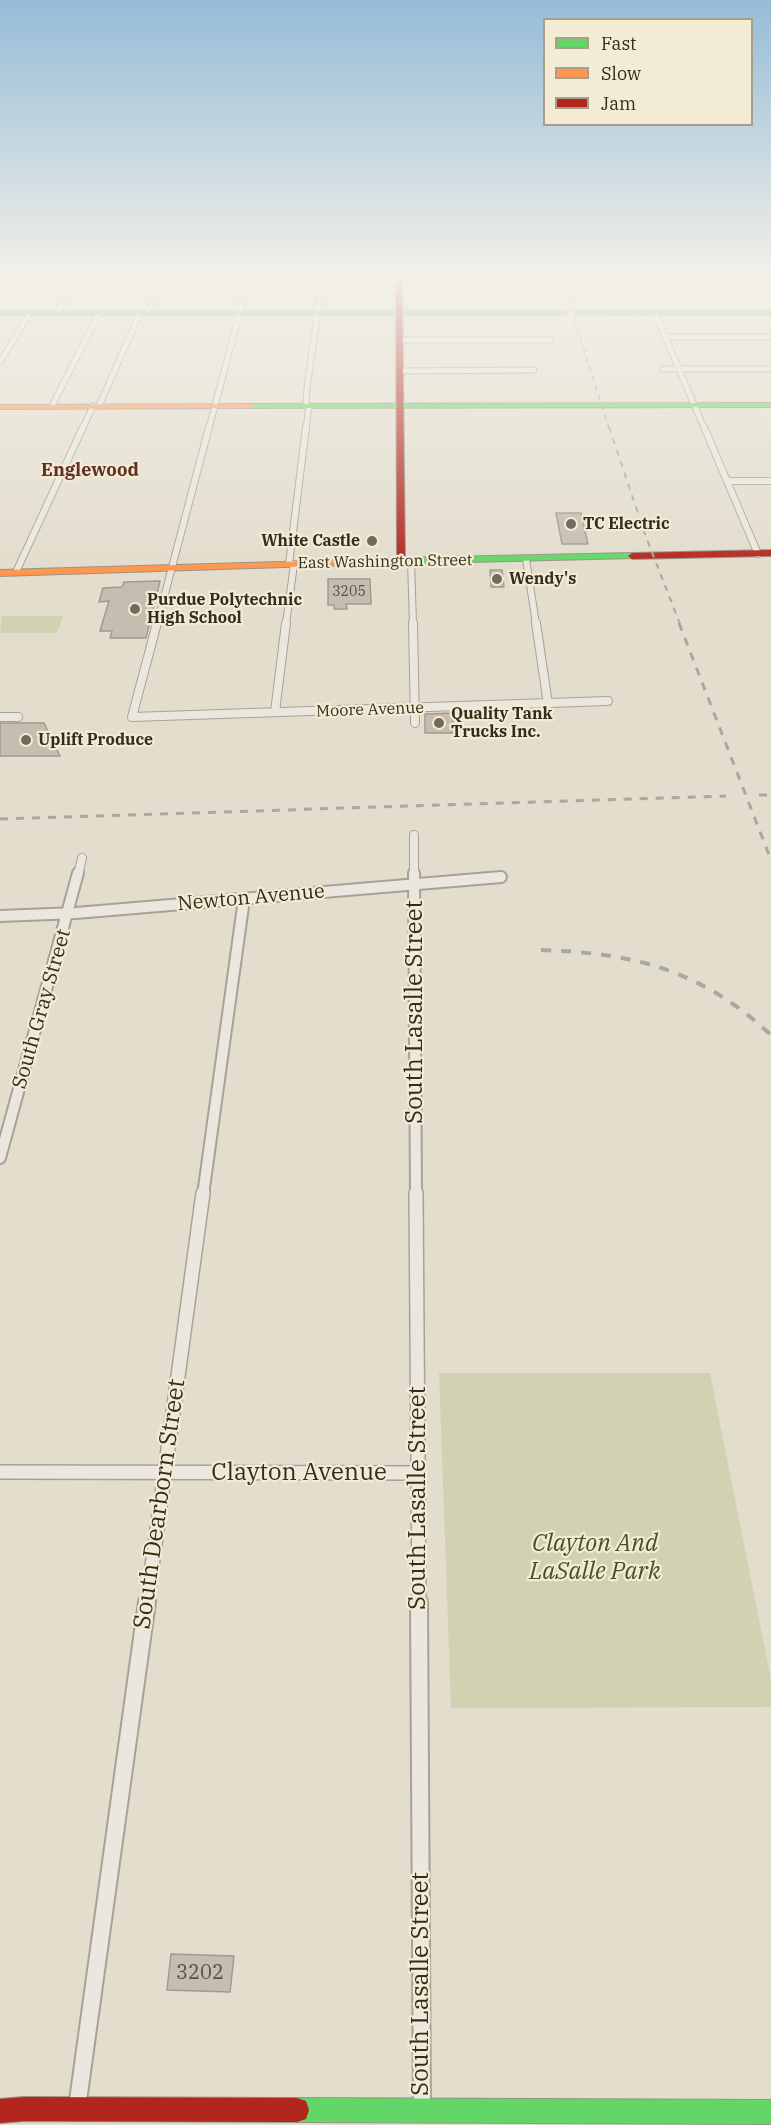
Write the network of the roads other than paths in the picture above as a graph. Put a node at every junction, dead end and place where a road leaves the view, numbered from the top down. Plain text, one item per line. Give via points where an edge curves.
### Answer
1 (69, 373) edge
2 (113, 373) edge
3 (224, 373) edge
4 (310, 373) edge
5 (400, 373) edge
6 (681, 373) edge
7 (771, 405) edge
8 (0, 406) edge
9 (52, 406) junction
10 (96, 406) junction
11 (215, 406) junction
12 (309, 406) junction
13 (400, 406) junction
14 (694, 406) junction
15 (727, 481) junction
16 (771, 482) edge
17 (765, 554) edge
18 (526, 559) junction
19 (406, 561) junction
20 (291, 564) junction
21 (173, 567) junction
22 (16, 572) junction
23 (0, 573) edge
24 (608, 701) dead end
25 (548, 704) junction
26 (414, 708) junction
27 (275, 712) junction
28 (0, 717) edge
29 (18, 717) dead end
30 (415, 723) dead end
31 (414, 835) dead end
32 (82, 858) dead end
33 (501, 877) dead end
34 (414, 885) junction
35 (244, 899) junction
36 (69, 914) junction
37 (0, 916) edge
38 (5, 1119) edge
39 (0, 1158) edge
40 (0, 1472) edge
41 (164, 1473) junction
42 (418, 1473) junction
43 (76, 2109) junction
44 (0, 2111) edge
45 (422, 2112) junction
46 (771, 2112) edge

1 - 9 street
2 - 10 street
3 - 11 street
4 - 12 street via 306,403
5 - 13 main road
6 - 14 street
7 - 14 main road
8 - 9 main road
9 - 10 main road
10 - 11 main road
10 - 22 street
11 - 12 main road
11 - 21 street
12 - 13 main road
12 - 20 street
13 - 14 main road
13 - 19 main road
14 - 15 street
15 - 16 street
15 - 17 street
17 - 18 main road, East Washington Street
18 - 19 main road, East Washington Street
18 - 25 street
19 - 20 main road, East Washington Street
19 - 26 street
20 - 21 main road, East Washington Street
20 - 27 street
21 - 22 main road, East Washington Street
21 - 27 street, Moore Avenue via 132,717
22 - 23 main road, East Washington Street
24 - 25 street, Moore Avenue
25 - 26 street, Moore Avenue
26 - 27 street, Moore Avenue
26 - 30 street
28 - 29 street
31 - 34 street, South Lasalle Street
32 - 36 street, South Gray Street
33 - 34 street, Newton Avenue
34 - 35 street, Newton Avenue
34 - 42 street, South Lasalle Street
35 - 36 street, Newton Avenue
35 - 41 street, South Dearborn Street
36 - 37 street, Newton Avenue
36 - 38 street, South Gray Street
38 - 39 street, South Gray Street
40 - 41 street, Clayton Avenue
41 - 42 street, Clayton Avenue
41 - 43 street, South Dearborn Street
42 - 45 street, South Lasalle Street
43 - 44 main road
43 - 45 main road
45 - 46 main road

